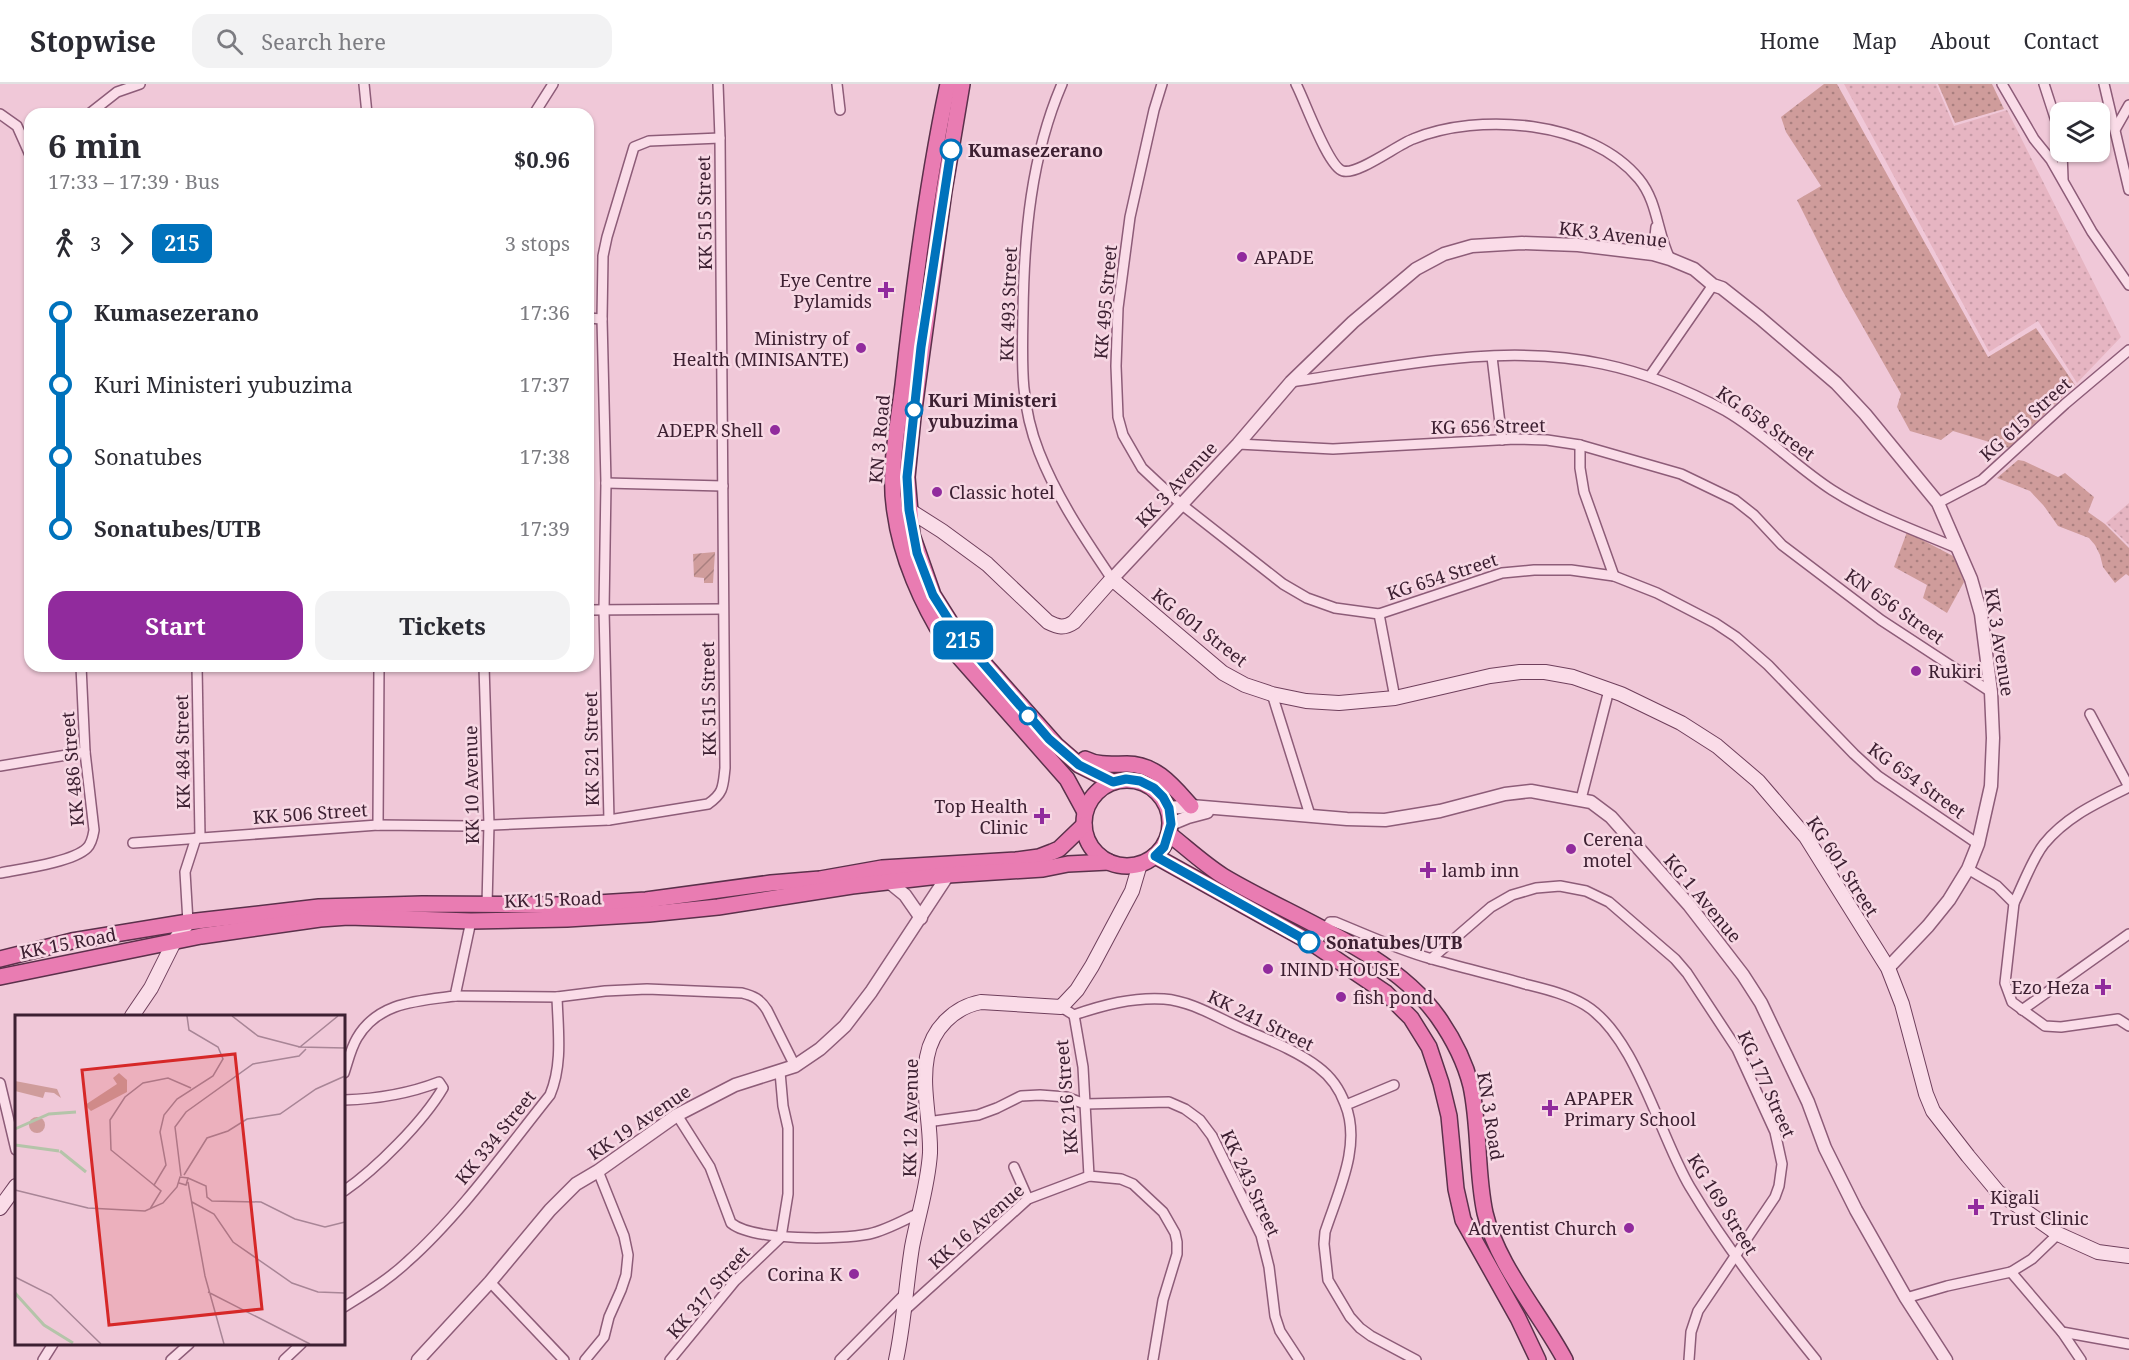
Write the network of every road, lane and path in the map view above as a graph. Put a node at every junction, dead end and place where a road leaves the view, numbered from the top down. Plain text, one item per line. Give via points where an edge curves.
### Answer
1 (140, 84) edge
2 (364, 84) edge
3 (553, 84) edge
4 (718, 84) edge
5 (837, 84) edge
6 (948, 84) edge
7 (962, 84) edge
8 (1062, 84) edge
9 (1162, 84) edge
10 (1296, 84) edge
11 (2002, 84) edge
12 (2044, 84) edge
13 (2104, 84) edge
14 (2050, 102) edge
15 (2129, 105) edge
16 (97, 108) edge
17 (366, 108) edge
18 (538, 108) edge
19 (840, 110) dead end
20 (0, 114) edge
21 (2116, 128) junction
22 (720, 138) junction
23 (24, 140) edge
24 (2062, 162) edge
25 (2063, 180) junction
26 (2129, 190) edge
27 (1656, 216) junction
28 (1653, 254) junction
29 (1670, 259) junction
30 (1713, 285) junction
31 (2129, 285) edge
32 (594, 318) edge
33 (602, 318) junction
34 (2129, 350) edge
35 (1492, 357) junction
36 (1650, 376) junction
37 (1292, 382) junction
38 (1502, 440) junction
39 (1238, 444) junction
40 (1580, 445) junction
41 (606, 483) junction
42 (723, 486) junction
43 (1938, 503) junction
44 (1181, 504) junction
45 (901, 510) junction
46 (942, 531) junction
47 (912, 535) junction
48 (1782, 545) joint
49 (1959, 549) junction
50 (1614, 576) junction
51 (1112, 579) junction
52 (723, 609) junction
53 (594, 610) edge
54 (604, 610) junction
55 (1379, 614) junction
56 (81, 672) edge
57 (197, 672) edge
58 (379, 672) edge
59 (484, 672) edge
60 (1609, 690) junction
61 (1991, 692) junction
62 (1272, 694) junction
63 (1395, 698) junction
64 (2090, 714) dead end
65 (1050, 745) junction
66 (85, 752) junction
67 (0, 766) edge
68 (1113, 782) junction
69 (2129, 787) edge
70 (1581, 799) junction
71 (1191, 806) junction
72 (1169, 808) junction
73 (1221, 810) junction
74 (1310, 815) junction
75 (1085, 819) junction
76 (609, 820) junction
77 (378, 825) junction
78 (489, 825) junction
79 (1170, 829) junction
80 (198, 838) junction
81 (133, 843) dead end
82 (1978, 844) junction
83 (1155, 856) junction
84 (1109, 862) junction
85 (1140, 864) junction
86 (1968, 869) junction
87 (0, 873) edge
88 (948, 875) junction
89 (889, 882) junction
90 (2014, 903) junction
91 (487, 904) junction
92 (921, 918) junction
93 (471, 921) junction
94 (188, 922) junction
95 (1324, 930) junction
96 (2129, 934) edge
97 (174, 942) junction
98 (1315, 945) junction
99 (0, 959) edge
100 (1431, 959) junction
101 (1888, 968) junction
102 (0, 977) edge
103 (454, 996) junction
104 (557, 997) junction
105 (1061, 1007) junction
106 (2022, 1010) junction
107 (133, 1015) edge
108 (1074, 1015) junction
109 (2129, 1026) edge
110 (795, 1066) junction
111 (345, 1069) edge
112 (780, 1071) junction
113 (0, 1083) edge
114 (1394, 1085) dead end
115 (345, 1100) edge
116 (1085, 1104) junction
117 (1346, 1105) junction
118 (677, 1115) junction
119 (927, 1122) junction
120 (15, 1137) edge
121 (1014, 1167) dead end
122 (598, 1171) junction
123 (1089, 1176) junction
124 (15, 1187) edge
125 (345, 1190) edge
126 (1028, 1199) junction
127 (0, 1208) edge
128 (921, 1212) junction
129 (2058, 1234) junction
130 (781, 1237) junction
131 (1734, 1256) junction
132 (2129, 1256) edge
133 (2011, 1272) junction
134 (490, 1282) junction
135 (904, 1295) junction
136 (1906, 1298) junction
137 (345, 1306) edge
138 (904, 1311) junction
139 (2062, 1332) junction
140 (2129, 1344) edge
141 (52, 1345) edge
142 (188, 1345) edge
143 (300, 1345) edge
144 (43, 1360) edge
145 (171, 1360) edge
146 (284, 1360) edge
147 (418, 1360) edge
148 (564, 1360) edge
149 (585, 1360) edge
150 (670, 1360) edge
151 (840, 1360) edge
152 (896, 1360) edge
153 (1153, 1360) edge
154 (1299, 1360) edge
155 (1416, 1360) edge
156 (1538, 1360) edge
157 (1565, 1360) edge
158 (1689, 1360) edge
159 (1816, 1360) edge
160 (1946, 1360) edge
161 (2081, 1360) edge

1 - 16 street via 117,92
2 - 17 street
3 - 18 street
4 - 22 street, KK 515 Street
5 - 19 street
6 - 45 highway, KN 3 Road via 931,170 896,429
7 - 45 highway, KN 3 Road via 921,347
8 - 51 street, KK 493 Street via 1042,140 1030,208 1023,290 1023,389 1039,452 1082,534
9 - 44 street, KK 495 Street via 1130,217 1118,308 1116,396 1123,435 1133,454
10 - 27 street via 1330,160 1343,171 1362,166 1413,139 1450,128 1505,124 1547,129 1598,146 1625,165 1648,192
11 - 25 street via 2018,115
12 - 14 street
13 - 21 street
15 - 21 street
20 - 23 street via 18,126
21 - 26 street
22 - 33 street, KK 521 Street via 649,141 634,147 603,256
22 - 42 street, KK 515 Street
24 - 25 street
25 - 31 street via 2092,232
27 - 28 street
27 - 29 street
28 - 29 street, KK 3 Avenue
28 - 37 street, KK 3 Avenue via 1522,243 1472,246 1444,254 1416,269 1384,294
29 - 30 street, KK 3 Avenue via 1694,269
30 - 36 street
30 - 43 street, KK 3 Avenue via 1760,318 1836,383
32 - 33 street
33 - 41 street, KK 521 Street
34 - 43 street, KG 615 Street via 1982,480
35 - 36 street, KG 658 Street via 1566,358
35 - 37 street, KG 658 Street via 1440,360
35 - 38 street
36 - 49 street, KG 658 Street via 1727,412 1852,502
37 - 39 street, KK 3 Avenue
38 - 39 street, KG 656 Street via 1333,449
38 - 40 street, KG 656 Street
39 - 44 street, KK 3 Avenue
40 - 48 street, KG 656 Street via 1648,463 1713,487 1754,515
40 - 50 street via 1584,492
41 - 42 street
41 - 54 street, KK 521 Street
42 - 52 street, KK 515 Street
43 - 49 street, KK 3 Avenue
44 - 51 street, KK 3 Avenue
44 - 55 street, KG 654 Street via 1306,598 1335,608
45 - 46 main road, KK 3 Avenue
45 - 47 highway, KN 3 Road
45 - 65 highway, KN 3 Road via 905,556 933,622 946,642
46 - 47 main road
46 - 51 main road, KK 3 Avenue via 987,564 1058,627 1074,622
47 - 65 highway, KN 3 Road via 933,595 957,633
48 - 61 street, KN 656 Street via 1881,620
49 - 61 street, KK 3 Avenue via 1981,614
50 - 55 street, KG 654 Street via 1571,570 1502,573
50 - 82 street, KG 654 Street via 1657,593 1736,637 1878,776
51 - 62 main road, KG 601 Street via 1224,673
52 - 54 street
52 - 76 street, KK 515 Street via 723,789 708,804
53 - 54 street
54 - 76 street, KK 521 Street
55 - 63 street
56 - 66 street, KK 486 Street
57 - 80 street, KK 484 Street
58 - 77 street
59 - 78 street, KK 10 Avenue
60 - 63 main road, KG 601 Street via 1573,677 1520,672
60 - 70 street
60 - 101 main road, KG 601 Street via 1681,723 1717,746 1758,782 1806,837
61 - 82 street, KK 3 Avenue via 1991,786
62 - 63 main road, KG 601 Street via 1339,703
62 - 74 street
64 - 69 street
65 - 68 highway
65 - 71 highway via 1103,765 1147,767 1161,774
65 - 75 highway
66 - 67 street
66 - 87 street, KK 486 Street via 92,840 78,855
68 - 72 highway via 1140,781 1154,788
68 - 75 highway via 1091,799
69 - 90 street via 2083,809 2058,830 2043,846
70 - 74 street, KG 1 Avenue via 1531,791 1385,820
70 - 136 street, KG 1 Avenue via 1611,818 1689,905 1743,975 1761,1003 1856,1210
71 - 72 street, KG 1 Avenue
71 - 73 street, KG 1 Avenue
72 - 79 highway
73 - 74 street, KG 1 Avenue
73 - 79 street, KG 1 Avenue via 1195,814
75 - 84 highway via 1088,840 1096,853
75 - 91 highway, KK 15 Road via 1059,849 1039,857 882,868 646,900
76 - 78 street, KK 521 Street
77 - 78 street, KK 506 Street
77 - 80 street, KK 506 Street
78 - 91 street, KK 10 Avenue
79 - 83 highway via 1164,847
79 - 95 highway, KN 3 Road via 1222,875
80 - 81 street, KK 506 Street
80 - 94 street, KK 484 Street via 185,872
82 - 86 street, KK 3 Avenue
83 - 85 highway
83 - 98 highway
84 - 85 highway
84 - 88 highway, KK 15 Road
85 - 105 main road via 1128,898 1092,966
86 - 90 street via 1997,886
86 - 101 street, KK 3 Avenue via 1942,909
88 - 89 highway, KK 15 Road
88 - 92 street, KK 19 Avenue
89 - 92 street via 902,892
89 - 93 highway, KK 15 Road via 649,914
90 - 106 street via 2005,982 2012,1002
91 - 94 highway, KK 15 Road via 329,906
92 - 110 street, KK 19 Avenue via 845,1026
93 - 97 highway, KK 15 Road via 339,917
93 - 103 street
94 - 97 main road
94 - 99 highway, KK 15 Road via 72,941
95 - 98 street
95 - 100 street, KG 169 Street via 1335,922
95 - 157 highway, KN 3 Road via 1403,980 1437,1016 1453,1043 1471,1086 1482,1187 1493,1238
96 - 106 street
97 - 102 highway, KK 15 Road
97 - 107 main road
98 - 156 highway via 1386,993 1411,1018 1429,1047 1449,1116 1463,1220
100 - 131 street, KG 169 Street via 1555,992 1583,1003 1599,1015 1614,1031 1644,1085 1674,1157
100 - 131 street, KG 177 Street via 1491,907 1512,895 1560,886 1586,891 1609,902 1675,959 1737,1049 1775,1132 1782,1164 1775,1197
101 - 129 main road, KG 601 Street via 1933,1111 1998,1192
103 - 104 street
103 - 111 street via 390,1007 375,1017 355,1041
104 - 110 street via 647,989 753,996 767,1010
104 - 137 street, KK 334 Street via 559,1057 550,1095 443,1226 407,1262
105 - 108 street
105 - 119 main road, KK 12 Avenue via 981,1002 968,1004 951,1015 927,1057
106 - 109 street via 2045,1026 2118,1019
108 - 116 street, KK 216 Street
108 - 117 street, KK 241 Street via 1135,1000 1182,1001 1319,1067
110 - 112 street, KK 19 Avenue
112 - 118 street, KK 19 Avenue via 735,1085
112 - 130 street via 788,1128 788,1194
113 - 120 street
114 - 117 street
115 - 125 street via 374,1099 439,1082 443,1088 421,1118
116 - 119 street, KK 243 Street via 1066,1096 1021,1096 978,1114
116 - 123 street, KK 216 Street
116 - 154 street, KK 243 Street via 1169,1102 1200,1120 1212,1136 1261,1235 1275,1316
117 - 155 street, KK 241 Street via 1350,1153 1325,1232 1328,1280 1360,1328
118 - 122 street, KK 19 Avenue
118 - 130 street via 710,1167 731,1223 737,1228
119 - 128 main road, KK 12 Avenue via 930,1152
121 - 126 street
122 - 134 street, KK 19 Avenue via 576,1184 550,1210
122 - 149 street via 628,1256 626,1275 604,1337
123 - 126 street, KK 16 Avenue
123 - 153 street, KK 16 Avenue via 1134,1184 1163,1212 1175,1233 1177,1254 1163,1300
124 - 127 main road
126 - 138 street, KK 16 Avenue
128 - 130 street via 872,1233
128 - 135 main road, KK 12 Avenue
129 - 132 main road, KG 601 Street via 2098,1252
129 - 133 street
130 - 150 street, KK 317 Street via 735,1281
131 - 158 street, KG 177 Street via 1698,1311 1691,1332
131 - 159 street, KG 169 Street
133 - 136 street
133 - 139 street
134 - 147 street, KK 19 Avenue
134 - 148 street
135 - 138 main road, KK 12 Avenue
135 - 151 street
136 - 160 street, KG 1 Avenue
138 - 152 main road, KK 12 Avenue
139 - 140 street
139 - 161 street
141 - 144 street
142 - 145 street
143 - 146 street

